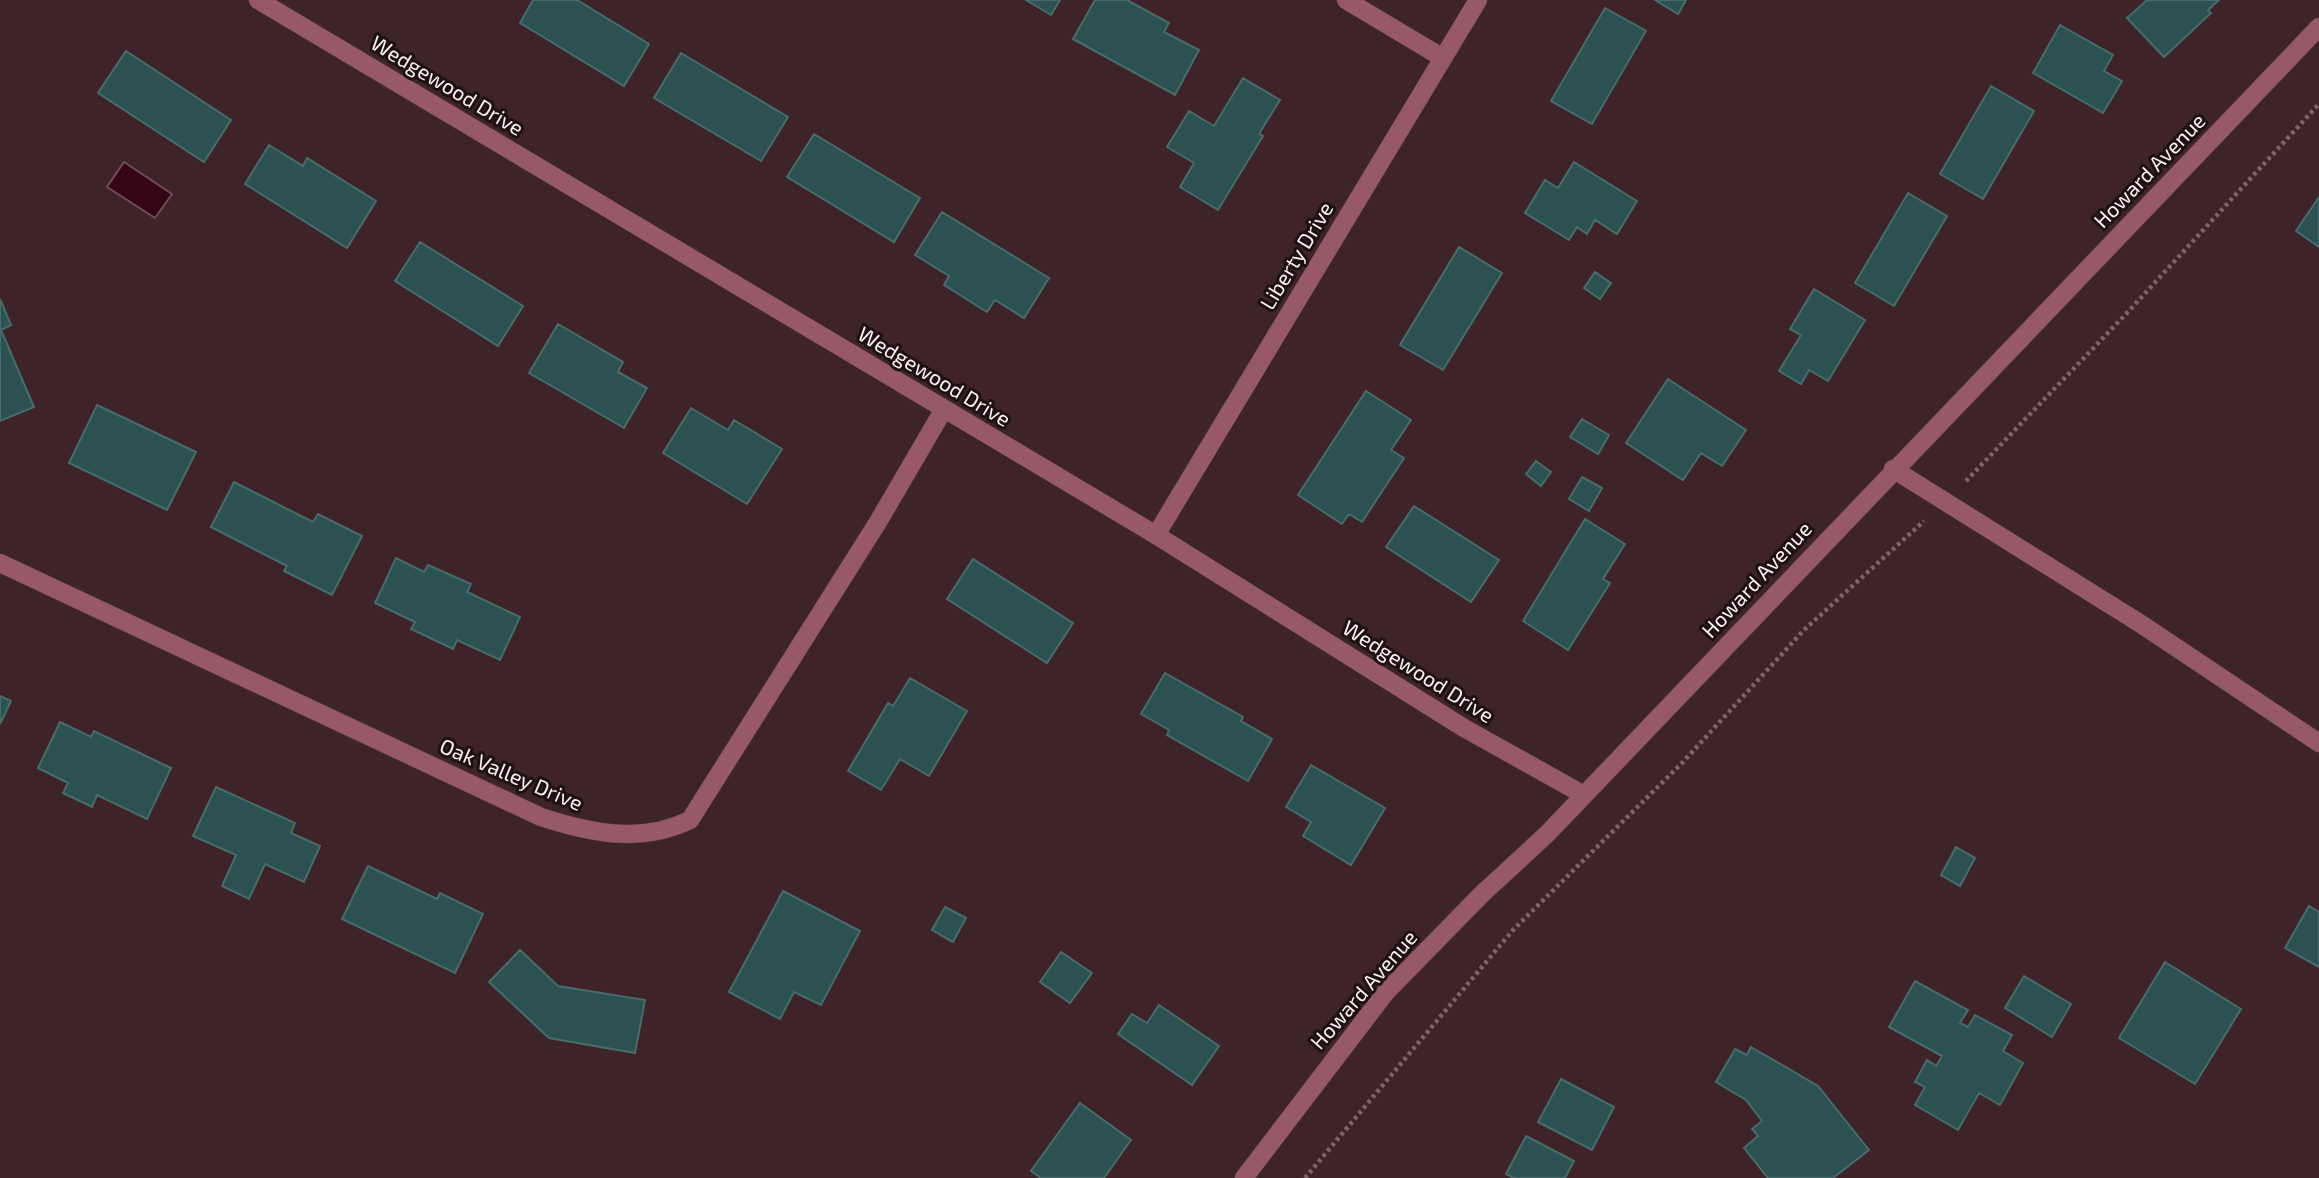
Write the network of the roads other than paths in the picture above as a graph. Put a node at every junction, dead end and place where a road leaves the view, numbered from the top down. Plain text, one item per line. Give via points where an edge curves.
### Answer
1 (258, 0) edge
2 (1346, 0) edge
3 (1478, 0) edge
4 (2319, 27) edge
5 (1443, 58) junction
6 (944, 409) junction
7 (1894, 469) junction
8 (1156, 535) junction
9 (0, 563) edge
10 (2319, 743) edge
11 (1584, 795) junction
12 (1244, 1178) edge

1 - 6 street, Wedgewood Drive
2 - 5 street
3 - 5 street, Liberty Drive
4 - 7 street, Howard Avenue
5 - 8 street, Liberty Drive
6 - 8 street, Wedgewood Drive
6 - 9 street, Oak Valley Drive via 690,820 653,832 590,833 541,817
7 - 10 street via 2141,624
7 - 11 street, Howard Avenue
8 - 11 street, Wedgewood Drive via 1464,728
11 - 12 street, Howard Avenue via 1386,992

